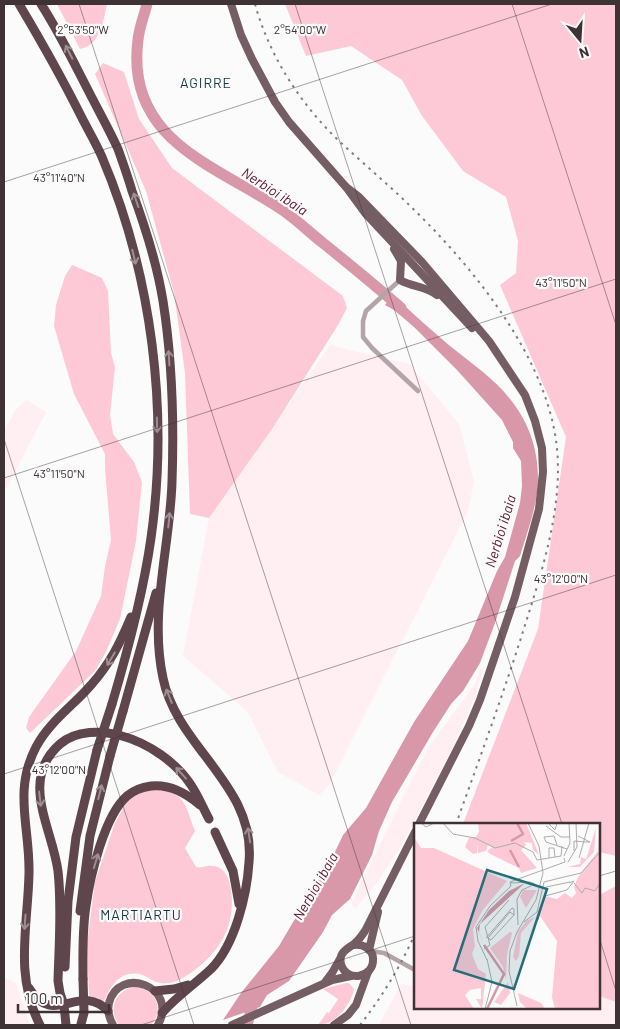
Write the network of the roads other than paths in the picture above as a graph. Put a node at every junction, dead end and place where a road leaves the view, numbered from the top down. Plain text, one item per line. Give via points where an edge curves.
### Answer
1 (19, 4) edge
2 (41, 4) edge
3 (46, 4) edge
4 (231, 4) edge
5 (60, 34) junction
6 (346, 187) junction
7 (365, 213) junction
8 (390, 229) junction
9 (417, 267) junction
10 (400, 276) junction
11 (410, 284) junction
12 (460, 306) junction
13 (474, 330) junction
14 (493, 348) junction
15 (418, 391) dead end
16 (163, 568) junction
17 (139, 599) junction
18 (420, 823) edge
19 (215, 832) dead end
20 (414, 834) edge
21 (386, 891) junction
22 (239, 911) junction
23 (354, 944) junction
24 (370, 951) junction
25 (390, 956) junction
26 (341, 958) junction
27 (373, 962) junction
28 (414, 969) edge
29 (368, 972) junction
30 (353, 976) junction
31 (80, 979) junction
32 (62, 980) junction
33 (26, 981) junction
34 (194, 983) junction
35 (316, 988) junction
36 (362, 990) junction
37 (155, 991) junction
38 (108, 1012) junction
39 (161, 1021) edge
40 (81, 1024) edge
41 (40, 1025) edge
42 (66, 1025) edge
43 (107, 1025) edge
44 (113, 1025) edge
45 (232, 1025) edge
46 (334, 1025) edge

1 -> 17 highway via 57,68 102,156 128,231 144,299 155,384 157,455 150,539
2 - 5 highway
3 - 5 highway
4 - 6 main road via 244,43 275,102
16 -> 5 highway via 172,466 168,340 162,298 145,227 118,151
6 - 7 main road
6 - 8 main road
7 - 9 main road
7 - 10 main road via 369,222 400,256
8 - 9 main road
8 - 12 main road
9 - 10 main road via 406,267
9 - 11 main road via 418,278
9 - 12 main road
9 - 13 main road
10 - 11 main road
10 - 15 street via 366,311 363,337
11 - 13 main road via 430,290
12 - 14 main road
13 - 14 main road
14 - 18 main road via 518,383 536,421 542,448 539,508 525,563 480,700
22 -> 16 highway via 249,865 249,835 233,794 181,722 164,686 158,640
31 -> 16 highway, bridge via 80,906 90,836
17 - 32 highway, bridge via 130,645 97,750 76,837
17 -> 33 highway via 111,661 46,731 26,772 23,801 29,874 24,949
19 - 22 highway via 233,871
20 - 21 main road
21 - 23 main road via 365,931
21 - 24 main road via 374,925
22 - 34 highway via 234,932 221,956
23 - 24 main road via 363,945
23 - 26 main road via 345,949
24 - 25 street
24 - 27 main road
25 - 27 street
25 - 28 street
26 - 30 main road via 343,968
26 - 35 main road via 330,976
27 - 29 main road
29 - 30 main road
29 - 36 main road
30 - 35 main road via 332,980
30 - 36 main road
31 -> 32 highway via 90,883 106,833 120,805 135,791 164,786 186,794 201,806 208,817 191,785 178,769 151,749 112,733 76,735 64,740 42,767 39,792 58,872
31 - 40 highway, bridge via 84,1013
32 - 42 highway, bridge
33 - 38 highway via 33,995 45,1006 61,1008 87,1001 99,1003
33 - 41 highway via 28,997
34 - 37 highway
34 - 39 highway
35 - 45 main road
36 - 46 main road via 353,1010
37 - 38 main road via 137,983 124,985 111,998
37 - 39 main road via 161,1001
38 - 43 main road
38 - 44 main road

